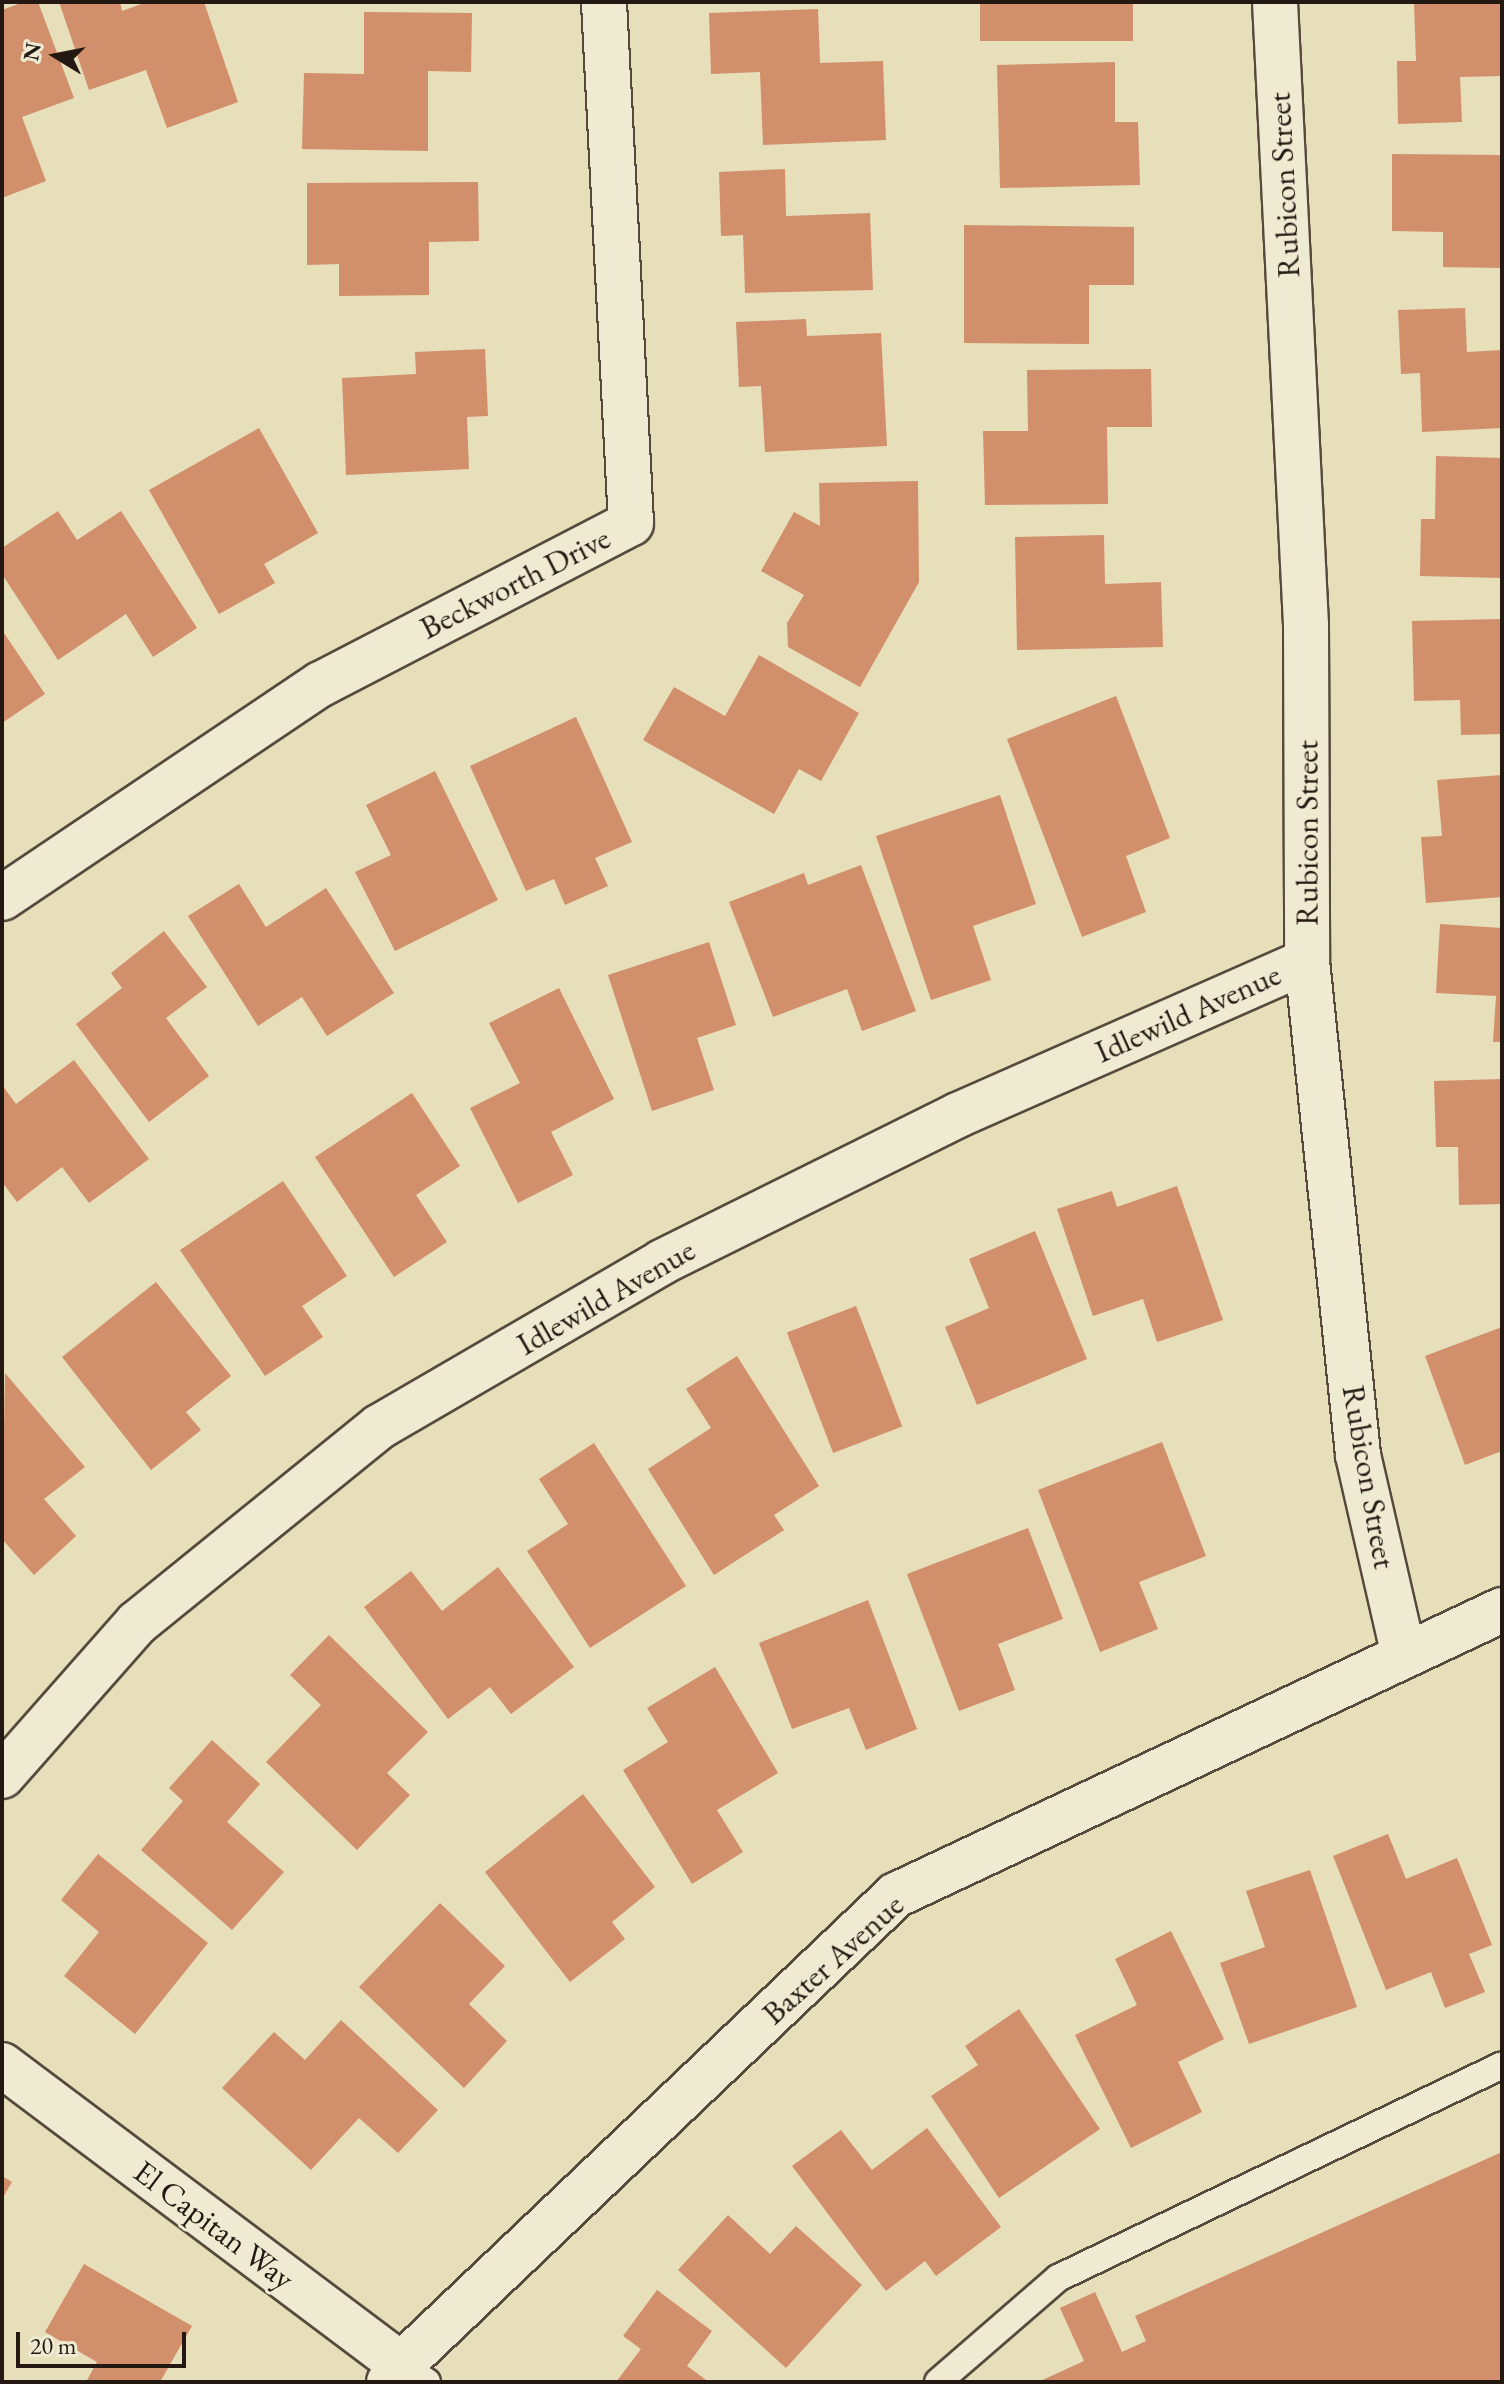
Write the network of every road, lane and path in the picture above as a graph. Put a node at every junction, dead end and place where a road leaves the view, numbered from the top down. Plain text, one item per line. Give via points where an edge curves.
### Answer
1 (604, 2) edge
2 (1275, 2) edge
3 (2, 898) edge
4 (1307, 961) junction
5 (1502, 1610) edge
6 (1404, 1656) junction
7 (2, 1776) edge
8 (2, 2065) edge
9 (1502, 2065) edge
10 (405, 2376) edge
11 (938, 2382) edge

1 - 3 street, Beckworth Drive via 631,523 321,684
2 - 4 street, Rubicon Street via 1306,625
4 - 6 street, Rubicon Street via 1358,1455
4 - 7 street, Idlewild Avenue via 958,1115 662,1262 379,1427 137,1623
5 - 6 street, Baxter Avenue
6 - 10 street, Baxter Avenue via 896,1895
8 - 10 street, El Capitan Way
9 - 11 lane via 1058,2278

